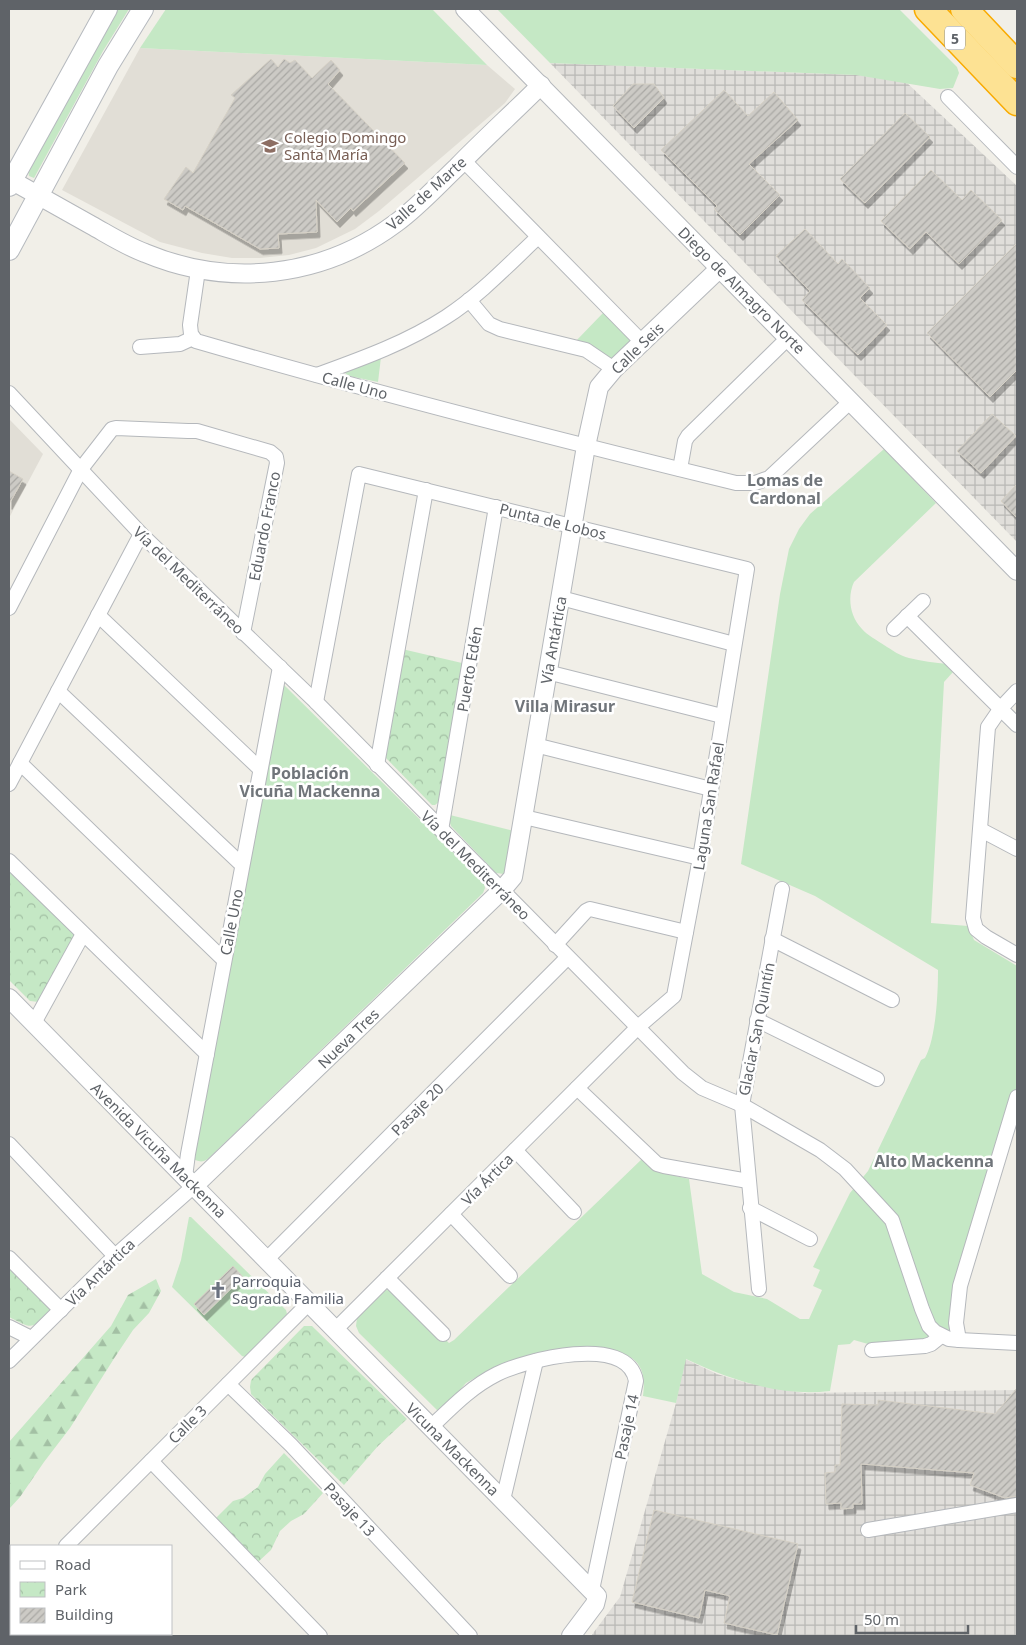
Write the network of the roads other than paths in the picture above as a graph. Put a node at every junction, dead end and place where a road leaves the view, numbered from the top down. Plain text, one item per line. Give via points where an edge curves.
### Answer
1 (107, 9) edge
2 (143, 9) edge
3 (465, 9) edge
4 (919, 9) edge
5 (928, 9) edge
6 (964, 9) edge
7 (972, 9) edge
8 (1017, 64) edge
9 (983, 67) junction
10 (541, 86) junction
11 (948, 98) dead end
12 (1017, 102) edge
13 (463, 160) junction
14 (1017, 168) edge
15 (10, 182) edge
16 (38, 195) junction
17 (538, 237) junction
18 (9, 250) edge
19 (720, 268) junction
20 (198, 270) junction
21 (469, 300) junction
22 (193, 338) junction
23 (789, 338) junction
24 (642, 342) junction
25 (140, 347) dead end
26 (614, 369) junction
27 (317, 375) junction
28 (9, 393) edge
29 (851, 400) junction
30 (586, 446) junction
31 (82, 469) junction
32 (680, 469) junction
33 (426, 490) junction
34 (496, 508) junction
35 (574, 526) junction
36 (141, 534) junction
37 (747, 569) joint
38 (1017, 571) edge
39 (561, 598) junction
40 (923, 601) dead end
41 (9, 608) edge
42 (98, 615) junction
43 (907, 616) junction
44 (894, 629) dead end
45 (243, 633) junction
46 (734, 644) junction
47 (280, 667) junction
48 (547, 672) junction
49 (1017, 690) edge
50 (58, 691) junction
51 (316, 702) junction
52 (1001, 708) junction
53 (722, 716) junction
54 (1017, 725) edge
55 (535, 745) junction
56 (20, 763) junction
57 (377, 765) junction
58 (260, 769) junction
59 (9, 784) edge
60 (711, 789) junction
61 (524, 817) junction
62 (441, 830) junction
63 (981, 830) junction
64 (1017, 849) edge
65 (700, 858) junction
66 (9, 861) edge
67 (242, 865) junction
68 (782, 889) dead end
69 (502, 890) junction
70 (686, 932) junction
71 (83, 934) junction
72 (772, 939) junction
73 (555, 944) junction
74 (1017, 955) edge
75 (568, 958) junction
76 (224, 960) junction
77 (9, 998) edge
78 (892, 1000) dead end
79 (758, 1020) junction
80 (34, 1024) junction
81 (638, 1027) junction
82 (207, 1054) junction
83 (877, 1079) dead end
84 (577, 1088) junction
85 (1017, 1097) edge
86 (742, 1105) junction
87 (9, 1144) edge
88 (515, 1150) junction
89 (748, 1181) junction
90 (189, 1182) junction
91 (750, 1208) junction
92 (574, 1212) dead end
93 (451, 1214) junction
94 (810, 1239) dead end
95 (115, 1256) junction
96 (9, 1258) edge
97 (266, 1260) junction
98 (510, 1276) dead end
99 (387, 1278) junction
100 (759, 1289) dead end
101 (309, 1303) junction
102 (61, 1310) junction
103 (9, 1327) edge
104 (336, 1330) junction
105 (443, 1334) dead end
106 (941, 1336) junction
107 (31, 1338) junction
108 (959, 1340) junction
109 (1017, 1343) edge
110 (872, 1350) dead end
111 (9, 1361) edge
112 (536, 1361) junction
113 (228, 1384) junction
114 (431, 1426) junction
115 (151, 1461) junction
116 (503, 1500) junction
117 (1017, 1505) edge
118 (868, 1530) dead end
119 (68, 1545) edge
120 (595, 1593) junction
121 (320, 1636) edge
122 (470, 1636) edge
123 (571, 1636) edge

1 - 15 main road
2 - 16 main road
3 - 10 street, Diego de Almagro Norte
4 - 9 highway
5 - 9 highway, 5
6 - 8 highway, 5
7 - 8 highway
9 - 12 highway, 5
10 - 13 street, Valle de Marte
10 - 19 street, Diego de Almagro Norte
11 - 14 street
13 - 17 street
13 - 20 street, Valle de Marte via 396,223 345,252 300,267 261,273 241,275
15 - 16 street, Valle de Marte
16 - 18 main road
16 - 20 street, Valle de Marte via 144,253
17 - 21 street
17 - 24 street
19 - 23 street, Diego de Almagro Norte
19 - 24 street, Calle Seis
20 - 22 street via 190,325
21 - 26 street via 489,324 586,350
21 - 27 street via 419,333
22 - 25 street via 180,344
22 - 27 street, Calle Uno
23 - 29 street, Diego de Almagro Norte
23 - 32 street via 688,436
24 - 26 street, Calle Seis
26 - 30 street, Calle Seis via 599,387
27 - 30 street, Calle Uno
28 - 31 street, Vía del Mediterráneo
29 - 32 street, Calle Uno via 762,481 736,483
29 - 38 street, Diego de Almagro Norte
30 - 32 street, Calle Uno
30 - 35 street, Vía Antártica
31 - 36 street, Vía del Mediterráneo
31 - 41 street
31 - 45 street, Eduardo Franco via 116,428 197,432 270,452 276,457
33 - 34 street, Punta de Lobos
33 - 51 street, Punta de Lobos via 359,474
33 - 57 street
34 - 35 street, Punta de Lobos
34 - 62 street, Puerto Edén
35 - 37 street, Punta de Lobos
35 - 39 street, Vía Antártica
36 - 42 street
36 - 45 street, Vía del Mediterráneo
37 - 46 street, Laguna San Rafael
39 - 46 street
39 - 48 street, Vía Antártica
40 - 43 street
42 - 50 street
42 - 58 street
43 - 44 street
43 - 52 street
45 - 47 street, Vía del Mediterráneo
46 - 53 street, Laguna San Rafael
47 - 51 street, Vía del Mediterráneo
47 - 58 street, Calle Uno
48 - 53 street
48 - 55 street, Vía Antártica
49 - 52 street
50 - 56 street
50 - 67 street
51 - 57 street, Vía del Mediterráneo
52 - 54 street
52 - 63 street via 988,727 986,737
53 - 60 street, Laguna San Rafael
55 - 60 street
55 - 61 street, Vía Antártica
56 - 59 street
56 - 76 street
57 - 62 street, Vía del Mediterráneo
58 - 67 street, Calle Uno
60 - 65 street, Laguna San Rafael
61 - 65 street
61 - 69 street, Vía Antártica via 514,877
62 - 69 street, Vía del Mediterráneo
63 - 64 street
63 - 74 street via 973,918 976,929
65 - 70 street, Laguna San Rafael
66 - 71 street
67 - 76 street, Calle Uno
68 - 72 street, Glaciar San Quintín
69 - 73 street, Vía del Mediterráneo
69 - 90 street, Nueva Tres
70 - 73 street via 590,909
70 - 81 street, Laguna San Rafael via 674,996
71 - 80 street
71 - 82 street
72 - 78 street
72 - 79 street, Glaciar San Quintín
73 - 75 street, Vía del Mediterráneo
75 - 81 street, Vía del Mediterráneo
75 - 97 street, Pasaje 20
76 - 82 street, Calle Uno
77 - 80 street, Avenida Vicuña Mackenna
79 - 83 street
79 - 86 street, Glaciar San Quintín
80 - 90 street, Avenida Vicuña Mackenna
81 - 84 street, Vía Ártica
81 - 86 street, Vía del Mediterráneo via 692,1082
82 - 90 street, Calle Uno via 188,1154
84 - 88 street, Vía Ártica
84 - 89 street via 657,1164
85 - 108 street via 960,1286 956,1323
86 - 89 street, Glaciar San Quintín
86 - 106 street, Vía del Mediterráneo via 834,1159 878,1203 893,1224 929,1326
87 - 95 street
88 - 92 street
88 - 93 street, Vía Ártica
89 - 91 street, Glaciar San Quintín
90 - 95 street, Vía Antártica
90 - 97 street, Avenida Vicuña Mackenna
91 - 94 street
91 - 100 street, Glaciar San Quintín
93 - 98 street
93 - 99 street, Vía Ártica
95 - 102 street, Vía Antártica
96 - 102 street
97 - 101 street, Avenida Vicuña Mackenna
99 - 104 street, Vía Ártica
99 - 105 street
101 - 104 street, Vicuna Mackenna
101 - 113 street, Calle 3
102 - 107 street, Vía Antártica
103 - 107 street
104 - 114 street, Vicuna Mackenna
106 - 108 street
106 - 110 street via 925,1346
107 - 111 street, Vía Antártica
108 - 109 street
112 - 114 street, Pasaje 14 via 508,1369 477,1385
112 - 116 street
112 - 120 street, Pasaje 14 via 577,1354 607,1354 624,1362 635,1375
113 - 115 street, Calle 3
113 - 122 street, Pasaje 13
114 - 116 street, Vicuna Mackenna
115 - 119 street, Calle 3
115 - 121 street
116 - 120 street, Vicuna Mackenna
117 - 118 street
120 - 123 street via 595,1604

